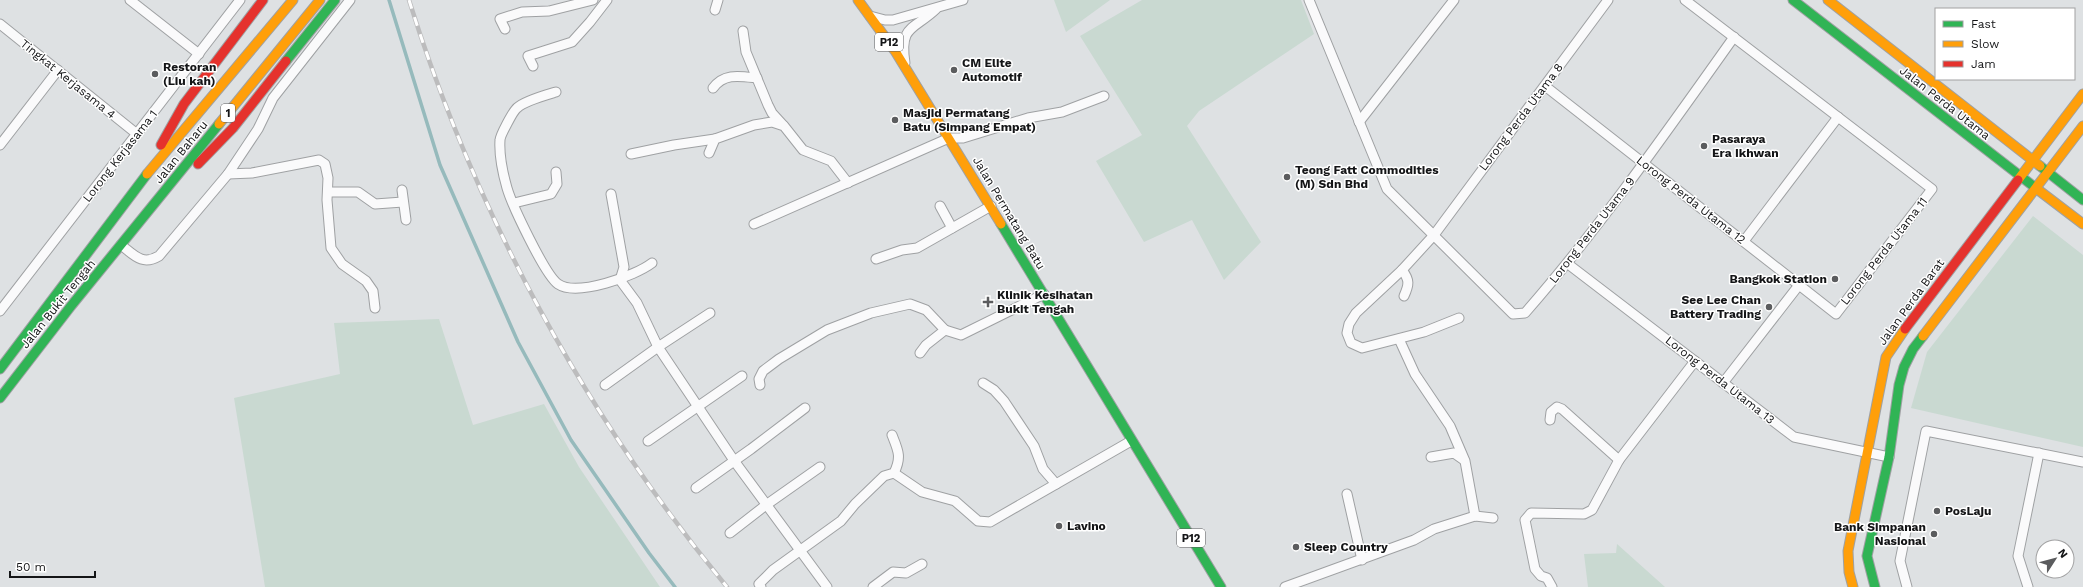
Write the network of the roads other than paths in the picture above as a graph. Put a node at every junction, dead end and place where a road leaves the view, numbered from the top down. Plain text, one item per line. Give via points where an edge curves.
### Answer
1 (130, 0) edge
2 (240, 0) edge
3 (263, 0) edge
4 (293, 0) edge
5 (320, 0) edge
6 (335, 0) edge
7 (350, 0) edge
8 (593, 0) edge
9 (607, 0) edge
10 (718, 0) edge
11 (858, 0) edge
12 (963, 0) edge
13 (1309, 0) edge
14 (1454, 0) edge
15 (1608, 0) edge
16 (1685, 0) edge
17 (1793, 0) edge
18 (1828, 0) edge
19 (936, 9) junction
20 (715, 10) dead end
21 (870, 16) junction
22 (0, 24) edge
23 (505, 29) dead end
24 (743, 31) dead end
25 (1734, 38) junction
26 (198, 54) junction
27 (533, 66) dead end
28 (907, 69) junction
29 (58, 70) junction
30 (756, 78) junction
31 (1545, 86) junction
32 (712, 88) dead end
33 (556, 92) dead end
34 (2083, 94) edge
35 (1104, 96) dead end
36 (1838, 117) junction
37 (1359, 122) junction
38 (784, 126) junction
39 (2083, 126) edge
40 (137, 134) junction
41 (949, 138) junction
42 (715, 139) junction
43 (0, 145) edge
44 (709, 152) dead end
45 (631, 154) dead end
46 (2032, 161) junction
47 (1644, 163) junction
48 (556, 172) dead end
49 (2047, 172) junction
50 (228, 174) junction
51 (2020, 177) junction
52 (140, 182) junction
53 (848, 183) junction
54 (2035, 188) junction
55 (402, 190) dead end
56 (328, 192) junction
57 (611, 194) dead end
58 (128, 199) joint
59 (2083, 200) edge
60 (403, 202) junction
61 (514, 203) junction
62 (940, 206) dead end
63 (991, 206) junction
64 (406, 220) dead end
65 (754, 224) dead end
66 (2083, 224) edge
67 (136, 227) junction
68 (952, 228) junction
69 (1434, 235) junction
70 (1744, 241) junction
71 (121, 245) junction
72 (876, 259) dead end
73 (652, 264) dead end
74 (1568, 264) junction
75 (1402, 270) junction
76 (620, 280) junction
77 (1799, 285) junction
78 (1044, 294) junction
79 (1404, 296) dead end
80 (375, 308) dead end
81 (0, 311) edge
82 (710, 313) dead end
83 (1836, 314) joint
84 (1459, 318) dead end
85 (945, 330) junction
86 (1398, 339) junction
87 (658, 347) junction
88 (920, 353) dead end
89 (1695, 361) junction
90 (0, 369) edge
91 (742, 376) dead end
92 (982, 383) dead end
93 (1723, 383) junction
94 (605, 385) dead end
95 (760, 385) dead end
96 (0, 398) edge
97 (699, 407) junction
98 (805, 408) dead end
99 (1550, 420) dead end
100 (892, 435) dead end
101 (648, 441) dead end
102 (1131, 441) junction
103 (1867, 452) junction
104 (2039, 453) junction
105 (1430, 457) dead end
106 (1890, 457) junction
107 (1619, 460) junction
108 (1465, 461) junction
109 (735, 462) junction
110 (2083, 462) edge
111 (820, 467) dead end
112 (894, 473) junction
113 (1056, 484) junction
114 (696, 488) dead end
115 (1347, 494) dead end
116 (766, 505) junction
117 (1475, 516) junction
118 (1493, 518) dead end
119 (730, 533) dead end
120 (800, 551) junction
121 (1362, 560) junction
122 (922, 564) dead end
123 (761, 587) edge
124 (827, 587) edge
125 (873, 587) edge
126 (1221, 587) edge
127 (1285, 587) edge
128 (1552, 587) edge
129 (1853, 587) edge
130 (1875, 587) edge
131 (1907, 587) edge
132 (2028, 587) edge

1 - 26 street
2 - 26 street, Lorong Kerjasama 1
3 - 52 main road via 184,104
4 - 52 main road, Jalan Baharu / 1
5 - 67 main road, Jalan Baharu / 1
6 - 67 main road via 220,143
7 - 50 street via 273,98 258,129
8 - 23 street via 549,11 522,12 500,19
9 - 27 street via 572,42 528,56
10 - 20 street
11 - 21 main road, Jalan Permatang Batu / P12
12 - 19 street
13 - 37 street
14 - 37 street
15 - 31 street, Lorong Perda Utama 8
16 - 25 street
17 - 51 main road, Jalan Perda Utama
18 - 46 main road, Jalan Perda Utama
19 - 21 street via 925,9 893,20
19 - 28 street via 904,37
21 - 28 main road, Jalan Permatang Batu / P12
22 - 29 street, Tingkat Kerjasama 4
24 - 30 street via 746,52
25 - 36 street
25 - 47 street, Lorong Perda Utama 9
26 - 40 street, Lorong Kerjasama 1
28 - 41 main road, Jalan Permatang Batu / P12
29 - 40 street, Tingkat Kerjasama 4
29 - 43 street
30 - 32 street via 734,76 718,80
30 - 38 street via 772,113
31 - 47 street, Lorong Perda Utama 12
31 - 69 street, Lorong Perda Utama 8
33 - 61 street via 517,108 500,138 508,188
34 - 46 main road, Jalan Perda Barat
35 - 41 street via 1062,112 1028,118 963,138
36 - 70 street
36 - 83 street, Lorong Perda Utama 11 via 1932,189
37 - 69 street via 1387,189
38 - 42 street via 772,122 754,125
38 - 53 street via 803,150 831,161
39 - 49 main road
40 - 81 street, Lorong Kerjasama 1
41 - 53 street
41 - 63 main road, Jalan Permatang Batu / P12
42 - 44 street
42 - 45 street
46 - 49 main road, Jalan Perda Utama
46 - 51 main road, Jalan Perda Barat
47 - 70 street, Lorong Perda Utama 12
47 - 74 street, Lorong Perda Utama 9
48 - 61 street via 557,184 551,194
49 - 54 main road
49 - 59 main road, Jalan Perda Utama
50 - 56 street via 252,173 318,160 325,164
50 - 71 street via 159,256 152,260 139,260
51 - 54 main road, Jalan Perda Utama
51 - 103 main road, Jalan Perda Barat via 1896,340 1886,357
52 - 58 main road, Jalan Baharu / 1
53 - 65 street
54 - 66 main road, Jalan Perda Utama
54 - 106 main road via 1913,349 1904,367 1900,385
55 - 60 street
56 - 60 street via 358,192 375,204
56 - 80 street via 331,248 342,264 357,272 373,291
57 - 76 street via 624,267
58 - 90 main road, Jalan Bukit Tengah / 1
60 - 64 street
61 - 76 street via 545,270 558,284 573,289 585,289
62 - 68 street
63 - 68 street
63 - 78 main road, Jalan Permatang Batu / P12
67 - 71 main road, Jalan Bukit Tengah / 1
68 - 72 street via 917,248
69 - 74 street, Lorong Perda Utama 9 via 1512,314 1525,313
69 - 75 street, Lorong Perda Utama 8
70 - 77 street, Lorong Perda Utama 12
71 - 96 main road, Jalan Bukit Tengah / 1
73 - 76 street
74 - 89 street, Lorong Perda Utama 13
75 - 79 street via 1409,279
75 - 86 street, Lorong Perda Utama 8 via 1356,313 1347,333 1351,343 1362,348
76 - 87 street via 638,303
77 - 83 street, Lorong Perda Utama 12
77 - 93 street
78 - 85 street via 960,335
78 - 102 main road, Jalan Permatang Batu / P12
82 - 87 street
84 - 86 street, Lorong Perda Utama 8
85 - 88 street
85 - 95 street via 926,310 910,304 871,313 827,330 779,359 763,371 759,379
86 - 108 street via 1415,374 1450,426
87 - 94 street
87 - 97 street
89 - 93 street, Lorong Perda Utama 13
89 - 107 street
91 - 97 street
92 - 113 street via 994,390 1004,401 1034,446 1043,469
93 - 103 street, Lorong Perda Utama 13 via 1794,437
97 - 101 street
97 - 109 street
98 - 109 street
99 - 107 street via 1551,412 1557,407 1562,409
100 - 112 street via 900,462
102 - 113 street
102 - 126 main road, Jalan Permatang Batu / P12
103 - 106 street, Lorong Perda Utama 13
103 - 129 main road, Jalan Perda Barat via 1848,551
104 - 110 street
104 - 131 street via 1926,431 1900,561
104 - 132 street via 2018,556
105 - 108 street via 1454,453
106 - 130 main road via 1867,556
107 - 128 street via 1592,510 1584,514 1531,513 1525,520 1534,569 1547,578
108 - 117 street
109 - 114 street
109 - 116 street
111 - 116 street
112 - 113 street via 922,492 955,501 978,521 990,522
112 - 120 street via 884,476 841,521
115 - 121 street
116 - 119 street
116 - 120 street
117 - 118 street
117 - 121 street via 1434,529 1414,540
120 - 123 street via 773,570 759,584
120 - 124 street
121 - 127 street
122 - 125 street via 906,573 893,572

